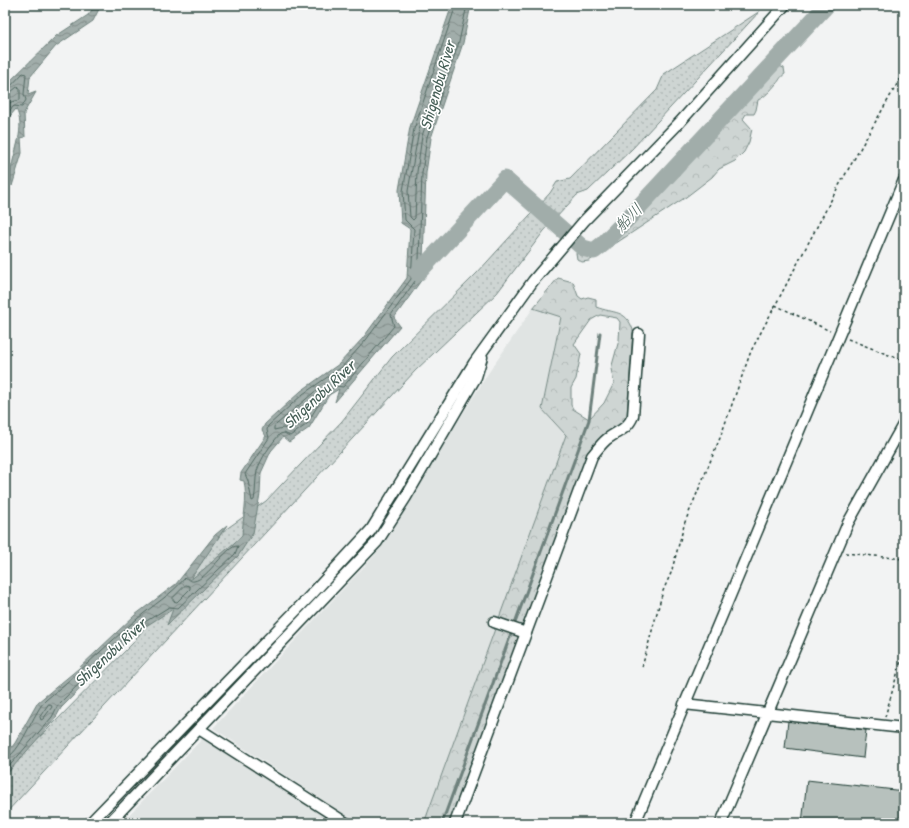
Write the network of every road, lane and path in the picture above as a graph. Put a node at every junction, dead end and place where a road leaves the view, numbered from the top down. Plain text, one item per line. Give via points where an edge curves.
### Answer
1 (785, 5) edge
2 (904, 72) edge
3 (904, 180) edge
4 (775, 305) junction
5 (639, 334) dead end
6 (839, 335) junction
7 (486, 344) junction
8 (904, 361) edge
9 (904, 424) edge
10 (836, 552) junction
11 (904, 559) edge
12 (495, 622) dead end
13 (525, 632) junction
14 (904, 650) edge
15 (642, 667) dead end
16 (684, 704) junction
17 (768, 713) junction
18 (883, 726) junction
19 (904, 728) edge
20 (199, 729) junction
21 (90, 823) edge
22 (109, 823) edge
23 (346, 823) edge
24 (455, 823) edge
25 (635, 823) edge
26 (721, 823) edge

1 - 7 street via 680,122 584,221 533,281
2 - 4 path
3 - 6 street
4 - 6 path
4 - 15 path via 751,351 720,438 685,522
5 - 13 street via 633,416 629,424 607,439 592,456
6 - 8 path
6 - 16 street
7 - 20 street via 476,377 377,542
7 - 21 street via 371,530
9 - 10 street via 848,524
10 - 11 path
10 - 17 street
12 - 13 street
13 - 24 street
14 - 18 path
16 - 17 street
16 - 25 street
17 - 18 street
17 - 26 street
18 - 19 street
20 - 22 street
20 - 23 street

